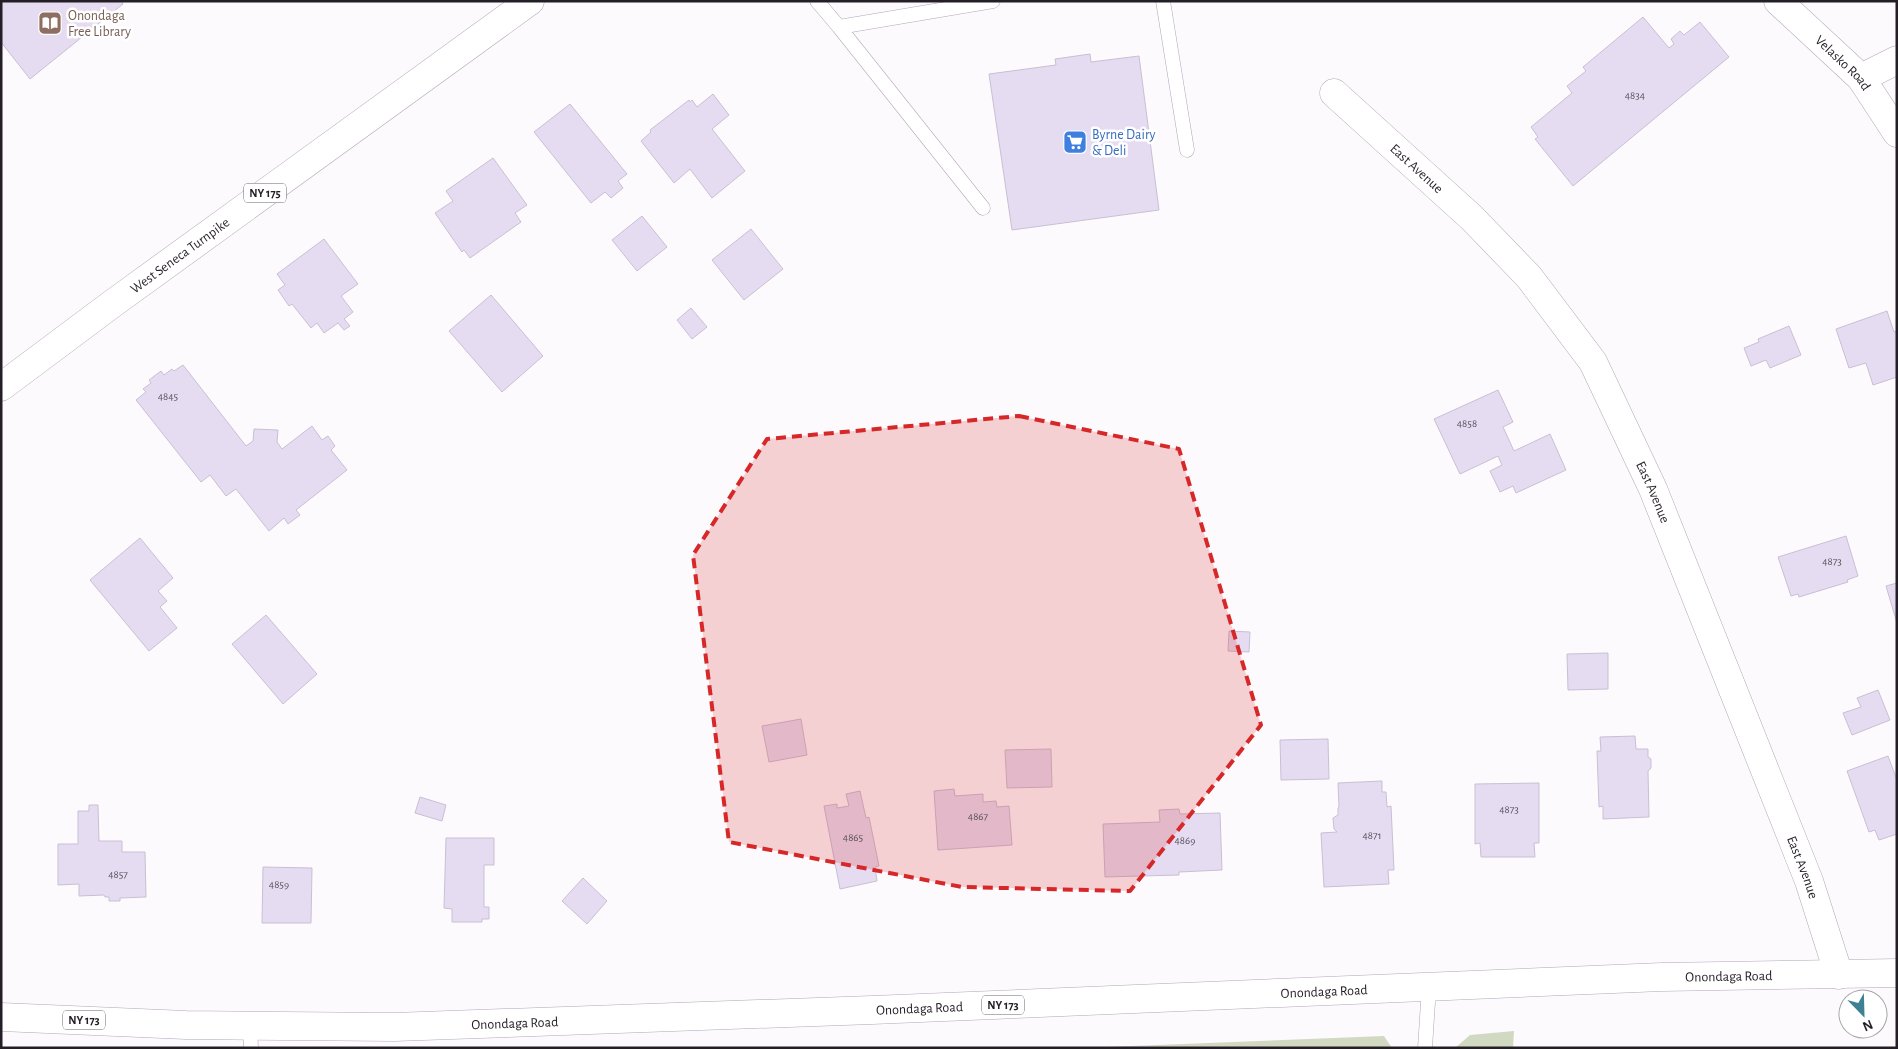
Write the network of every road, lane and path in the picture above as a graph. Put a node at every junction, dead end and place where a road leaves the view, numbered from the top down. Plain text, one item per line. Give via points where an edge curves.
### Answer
1 (817, 1) edge
2 (1163, 1) edge
3 (1778, 1) edge
4 (989, 2) edge
5 (516, 5) edge
6 (838, 28) junction
7 (1897, 60) edge
8 (1861, 78) junction
9 (1334, 93) dead end
10 (1897, 134) edge
11 (1187, 150) dead end
12 (983, 208) dead end
13 (1, 387) edge
14 (1897, 974) edge
15 (1839, 976) junction
16 (1429, 987) junction
17 (1, 1017) edge
18 (250, 1037) edge
19 (1425, 1048) edge

1 - 6 lane
2 - 11 lane
3 - 8 main road, Velasko Road
4 - 6 lane
5 - 13 main road, West Seneca Turnpike / NY 175
6 - 12 lane
7 - 8 main road
8 - 10 main road, Velasko Road
9 - 15 main road, East Avenue via 1472,218 1529,277 1593,362 1653,488 1809,881
14 - 15 main road, Onondaga Road / NY 173
15 - 16 main road, Onondaga Road / NY 173 via 1662,978
16 - 18 main road, Onondaga Road / NY 173 via 404,1027
16 - 19 lane
17 - 18 main road, Onondaga Road / NY 173 via 186,1025

